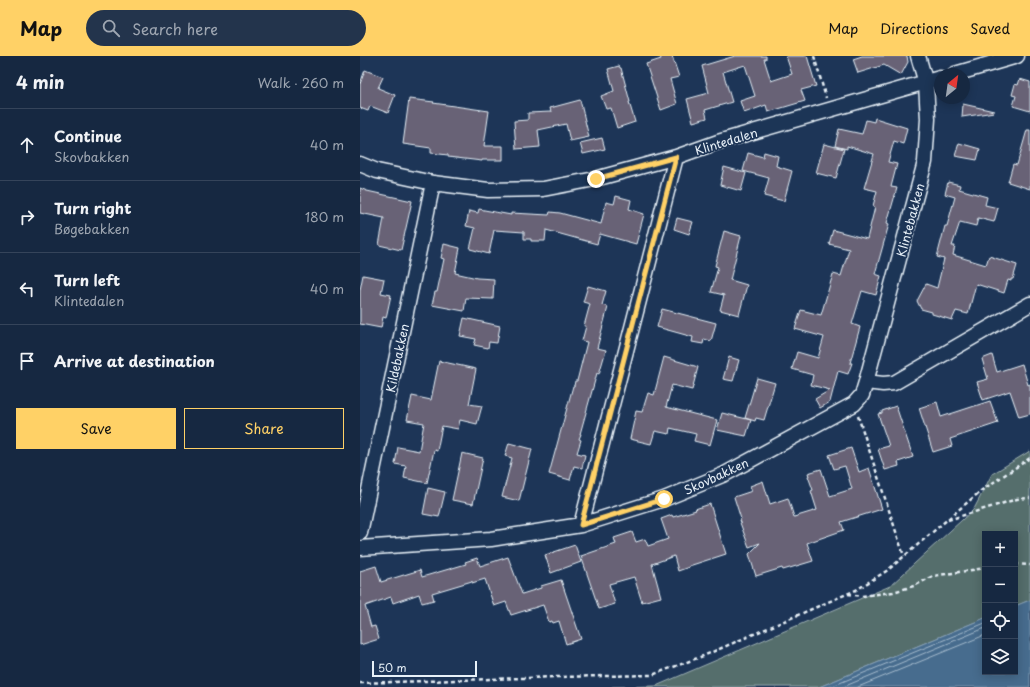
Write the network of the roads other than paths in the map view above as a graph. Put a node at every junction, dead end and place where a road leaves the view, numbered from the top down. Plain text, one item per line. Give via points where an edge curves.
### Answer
1 (918, 56) edge
2 (1017, 56) edge
3 (1002, 58) edge
4 (970, 69) edge
5 (934, 80) edge
6 (926, 83) junction
7 (676, 157) junction
8 (360, 164) edge
9 (433, 183) junction
10 (1030, 304) edge
11 (866, 382) junction
12 (581, 525) junction
13 (360, 533) edge
14 (360, 548) edge

1 - 6 street, Klintebakken
2 - 3 street
3 - 4 street
5 - 6 street, Klintedalen
6 - 7 street, Klintedalen via 718,142
6 - 11 street, Klintebakken via 928,119 925,162
7 - 9 street, Klintedalen via 596,179 543,189 488,190
7 - 12 street
8 - 9 street, Klintedalen via 377,171
9 - 13 street, Kildebakken
10 - 11 street via 894,383
11 - 12 street, Skovbakken via 862,395 854,404 725,474 664,499
12 - 14 street, Skovbakken via 490,539

